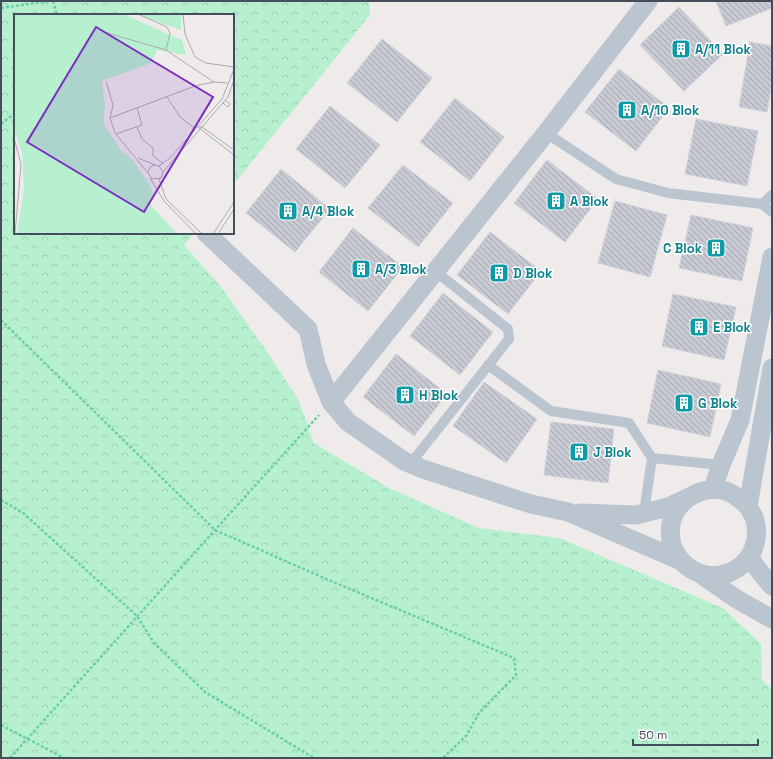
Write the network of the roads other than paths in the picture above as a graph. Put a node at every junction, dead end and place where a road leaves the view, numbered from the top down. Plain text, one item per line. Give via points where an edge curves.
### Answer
1 (648, 1) edge
2 (546, 132) junction
3 (772, 195) edge
4 (762, 204) junction
5 (772, 212) edge
6 (207, 234) edge
7 (772, 257) edge
8 (435, 271) junction
9 (488, 365) junction
10 (772, 368) edge
11 (331, 402) junction
12 (652, 458) junction
13 (411, 463) junction
14 (721, 465) junction
15 (713, 489) junction
16 (688, 498) junction
17 (748, 506) junction
18 (568, 512) junction
19 (644, 513) junction
20 (750, 557) junction
21 (680, 560) junction
22 (702, 575) junction
23 (772, 586) edge
24 (772, 619) edge

1 - 2 street
2 - 4 lane via 616,179 668,193
2 - 8 street
3 - 4 lane
4 - 5 lane
6 - 11 street via 308,328 316,364
7 - 14 street via 740,420
8 - 9 lane via 508,329 509,339
8 - 11 street
9 - 12 lane via 551,412 629,423
9 - 13 lane
10 - 17 street
11 - 13 street via 348,422 404,461
12 - 14 lane
12 - 19 lane
13 - 18 street via 531,504
14 - 15 street
15 - 16 street via 700,491
15 - 17 street via 739,497
16 - 19 street via 668,507
16 - 21 street via 678,507 672,520 670,534 672,548
17 - 20 street via 757,532
18 - 19 street via 636,515
18 - 21 street
20 - 22 street via 729,573 716,576
20 - 23 street
21 - 22 street
22 - 24 street

